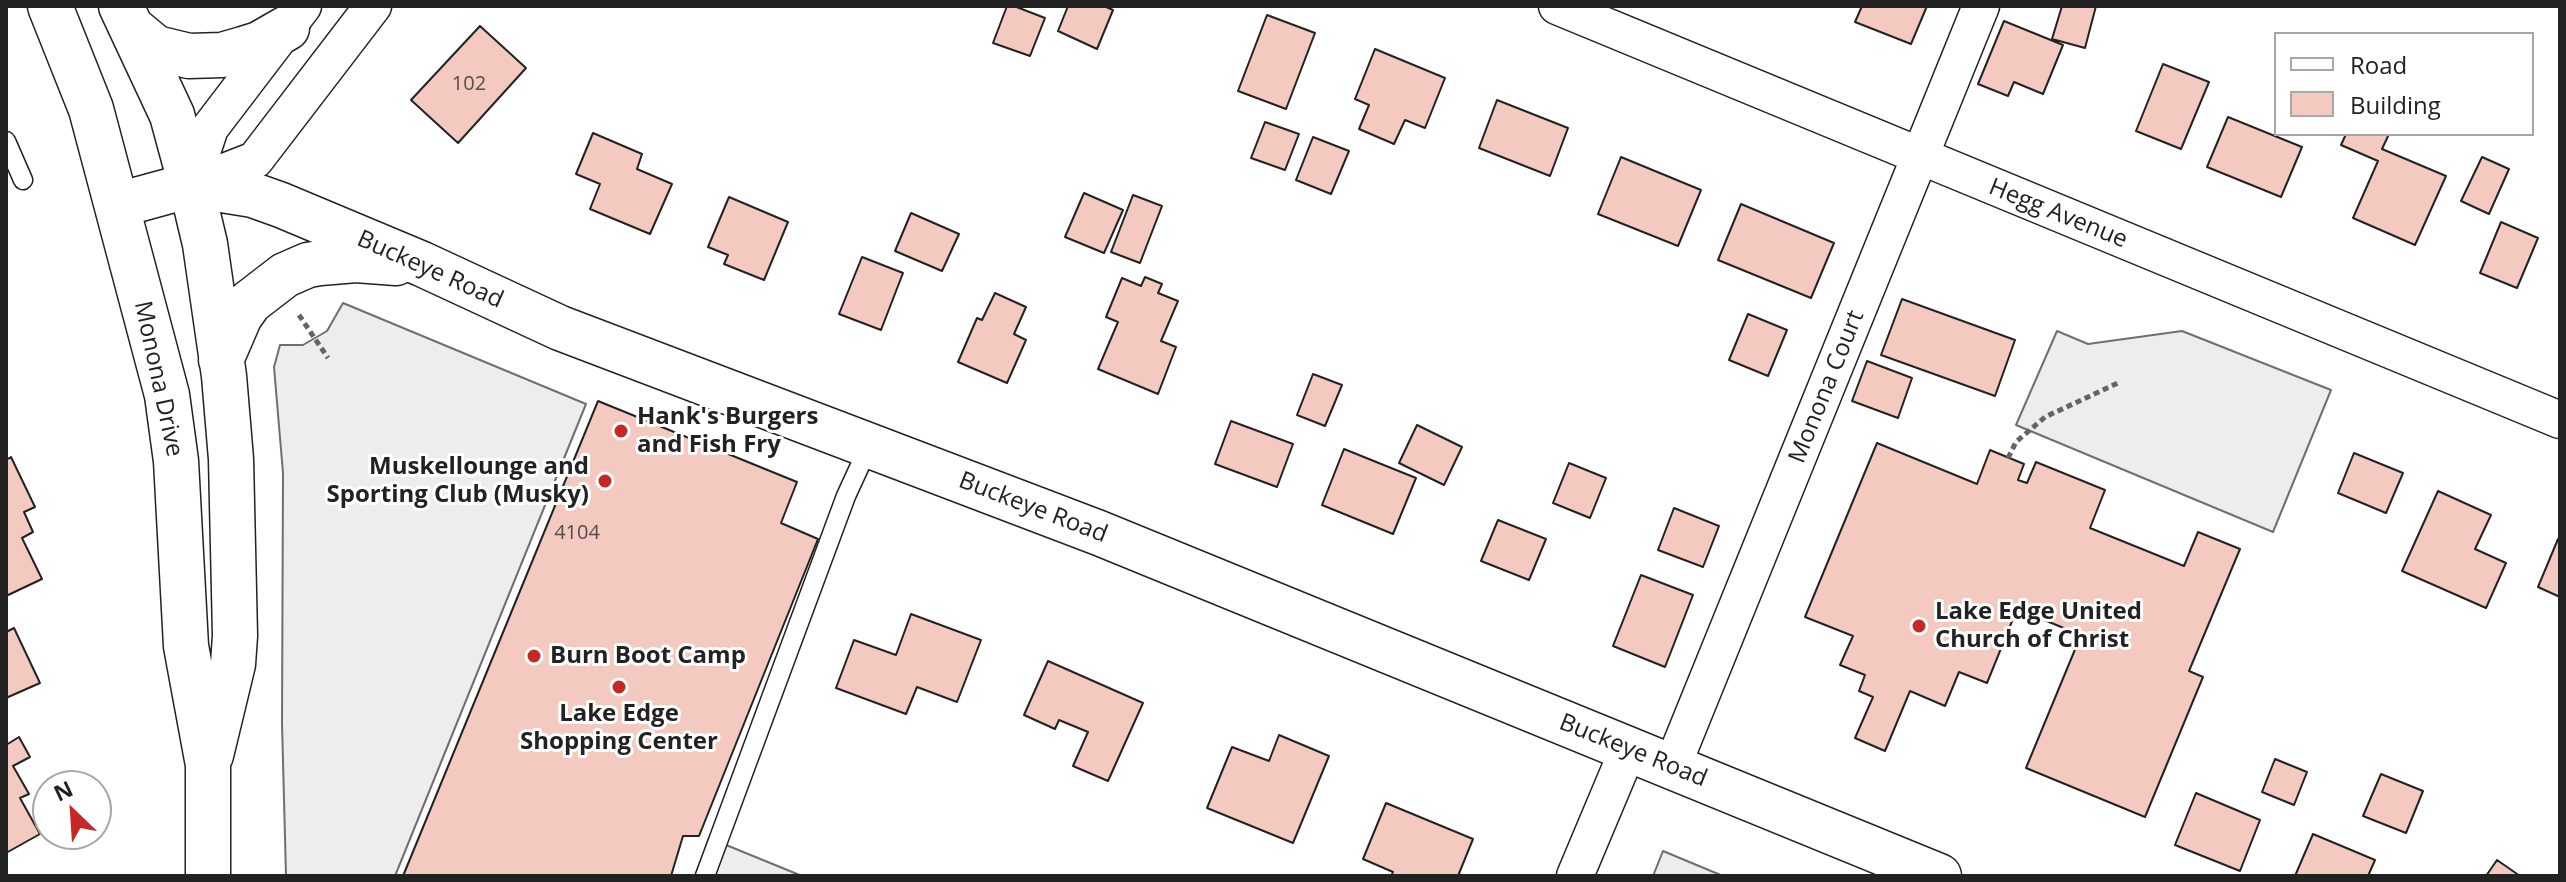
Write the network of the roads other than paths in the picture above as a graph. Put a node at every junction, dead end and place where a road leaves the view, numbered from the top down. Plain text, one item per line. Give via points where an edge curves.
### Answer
1 (50, 6) edge
2 (373, 6) edge
3 (1557, 6) edge
4 (1981, 6) edge
5 (295, 17) edge
6 (127, 18) edge
7 (6, 141) edge
8 (1921, 157) junction
9 (23, 180) dead end
10 (191, 185) junction
11 (118, 205) junction
12 (422, 264) junction
13 (221, 360) junction
14 (2560, 420) edge
15 (869, 446) junction
16 (1628, 750) junction
17 (208, 765) junction
18 (1672, 767) junction
19 (208, 876) edge
20 (705, 876) edge
21 (1575, 876) edge
22 (1939, 876) edge

1 - 11 street, Monona Drive via 88,99
2 - 10 street via 255,160
3 - 8 street, Hegg Avenue
4 - 8 street, Monona Court
5 - 6 street via 259,44 222,55 189,56 156,48
5 - 10 street via 210,128
6 - 10 street, Monona Drive via 172,115
7 - 9 lane
8 - 14 street, Hegg Avenue
8 - 18 street, Monona Court
10 - 11 street, Buckeye Road
10 - 12 street, Buckeye Road via 253,195
10 - 13 street, Monona Drive
11 - 17 street, Monona Drive via 167,395 186,646
12 - 13 street via 356,260 308,265 285,275 245,309
12 - 15 street, Buckeye Road via 560,328
13 - 17 street, Monona Drive via 231,459 235,636
15 - 16 street, Buckeye Road via 1099,533
15 - 20 lane
16 - 18 street, Buckeye Road
16 - 21 street
17 - 19 street, Monona Drive
18 - 22 street, Buckeye Road

